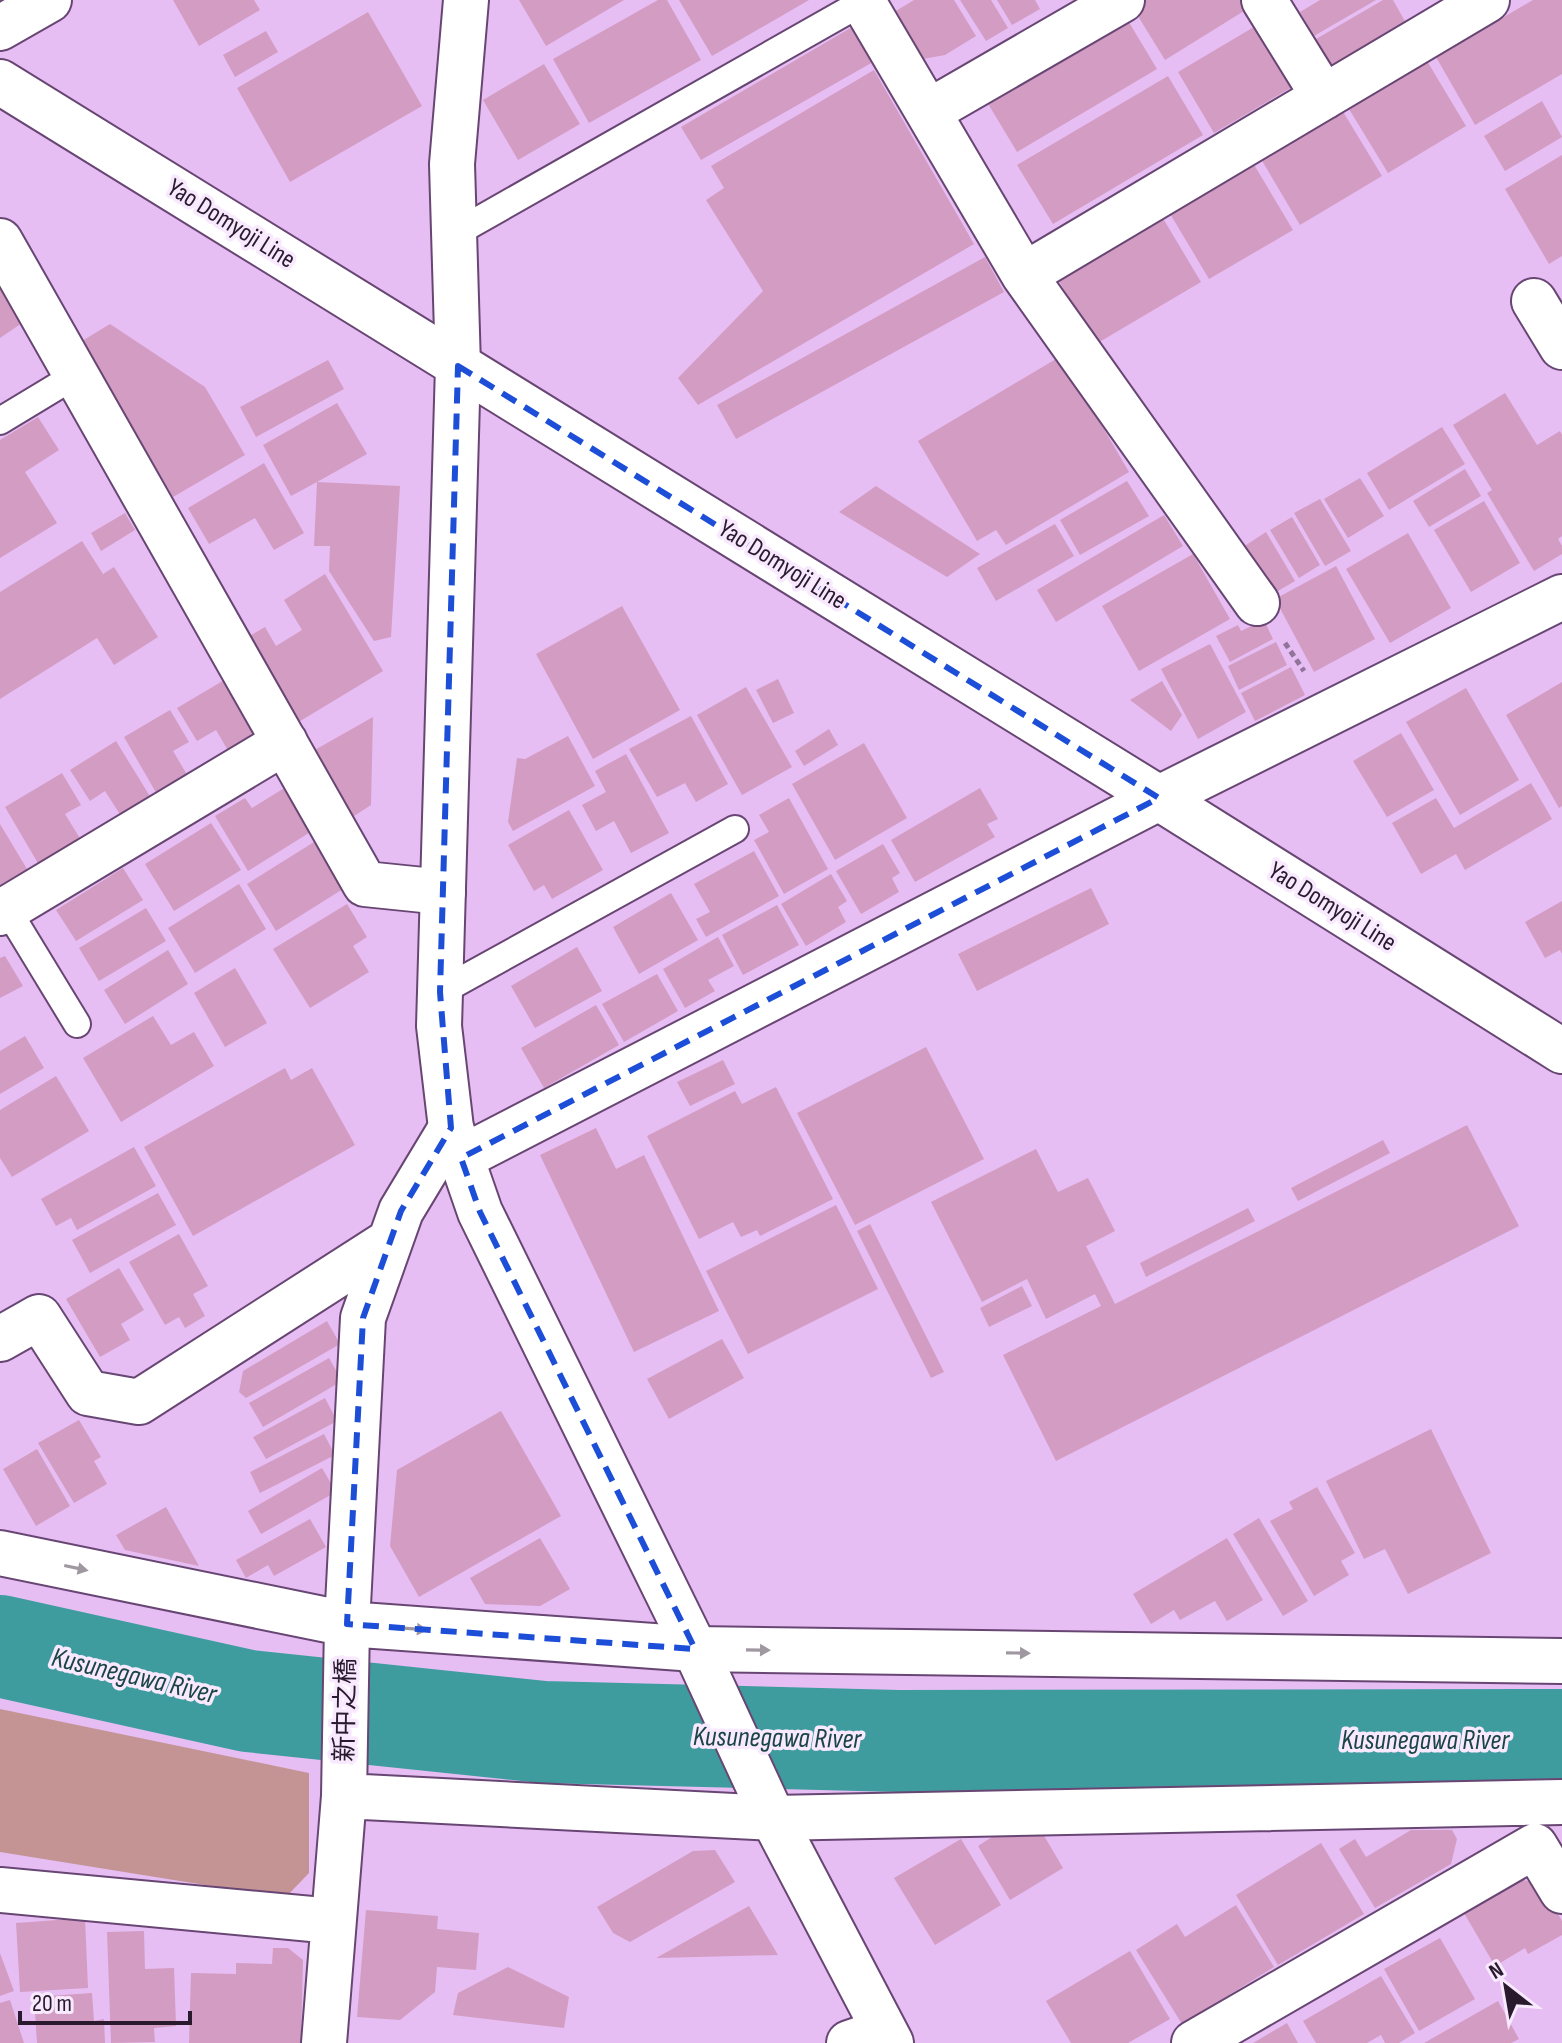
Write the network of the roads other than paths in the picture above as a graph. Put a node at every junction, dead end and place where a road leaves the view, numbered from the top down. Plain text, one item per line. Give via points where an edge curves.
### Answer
1 (49, 0) edge
2 (466, 0) edge
3 (1122, 0) edge
4 (1264, 0) edge
5 (1487, 0) edge
6 (863, 1) edge
7 (0, 28) edge
8 (0, 82) edge
9 (1324, 97) junction
10 (928, 112) junction
11 (454, 234) junction
12 (0, 241) edge
13 (1024, 275) junction
14 (1534, 301) dead end
15 (1562, 347) edge
16 (458, 366) junction
17 (76, 375) junction
18 (0, 421) edge
19 (1562, 597) edge
20 (1257, 603) road end
21 (285, 742) junction
22 (1159, 798) junction
23 (735, 829) dead end
24 (443, 892) junction
25 (3, 911) edge
26 (440, 992) junction
27 (77, 1024) dead end
28 (1562, 1051) edge
29 (456, 1143) junction
30 (390, 1241) junction
31 (0, 1339) edge
32 (0, 1553) edge
33 (347, 1624) junction
34 (1562, 1661) edge
35 (702, 1663) junction
36 (344, 1796) junction
37 (1562, 1802) edge
38 (768, 1807) junction
39 (0, 1889) edge
40 (1562, 1891) edge
41 (333, 1921) junction
42 (875, 2039) edge
43 (324, 2043) edge
44 (1194, 2043) edge

1 - 7 street
2 - 11 street via 452,164
3 - 10 street
4 - 9 street
5 - 9 street
6 - 10 street
6 - 11 lane
8 - 16 street, Yao Domyoji Line
9 - 13 street
10 - 13 street
11 - 16 street
12 - 17 street
13 - 20 street
14 - 15 street
16 - 22 street, Yao Domyoji Line
16 - 24 street
17 - 18 lane
17 - 21 street
19 - 22 street
21 - 24 street via 365,884
21 - 25 street
22 - 28 street, Yao Domyoji Line
22 - 29 street
23 - 26 lane
24 - 26 street
25 - 27 lane
26 - 29 street via 439,1026
29 - 30 street, 新中之橋 via 401,1211
29 - 35 street via 480,1212
30 - 31 street via 139,1402 88,1393 39,1317
30 - 33 street, 新中之橋 via 363,1318
32 -> 33 street
33 -> 35 street
33 - 36 street, 新中之橋
35 -> 34 street
35 - 38 street
36 - 38 street
36 - 41 street, 新中之橋
37 - 38 street
38 - 42 street
39 - 41 street
40 - 44 street via 1535,1846
41 - 43 street, 新中之橋

